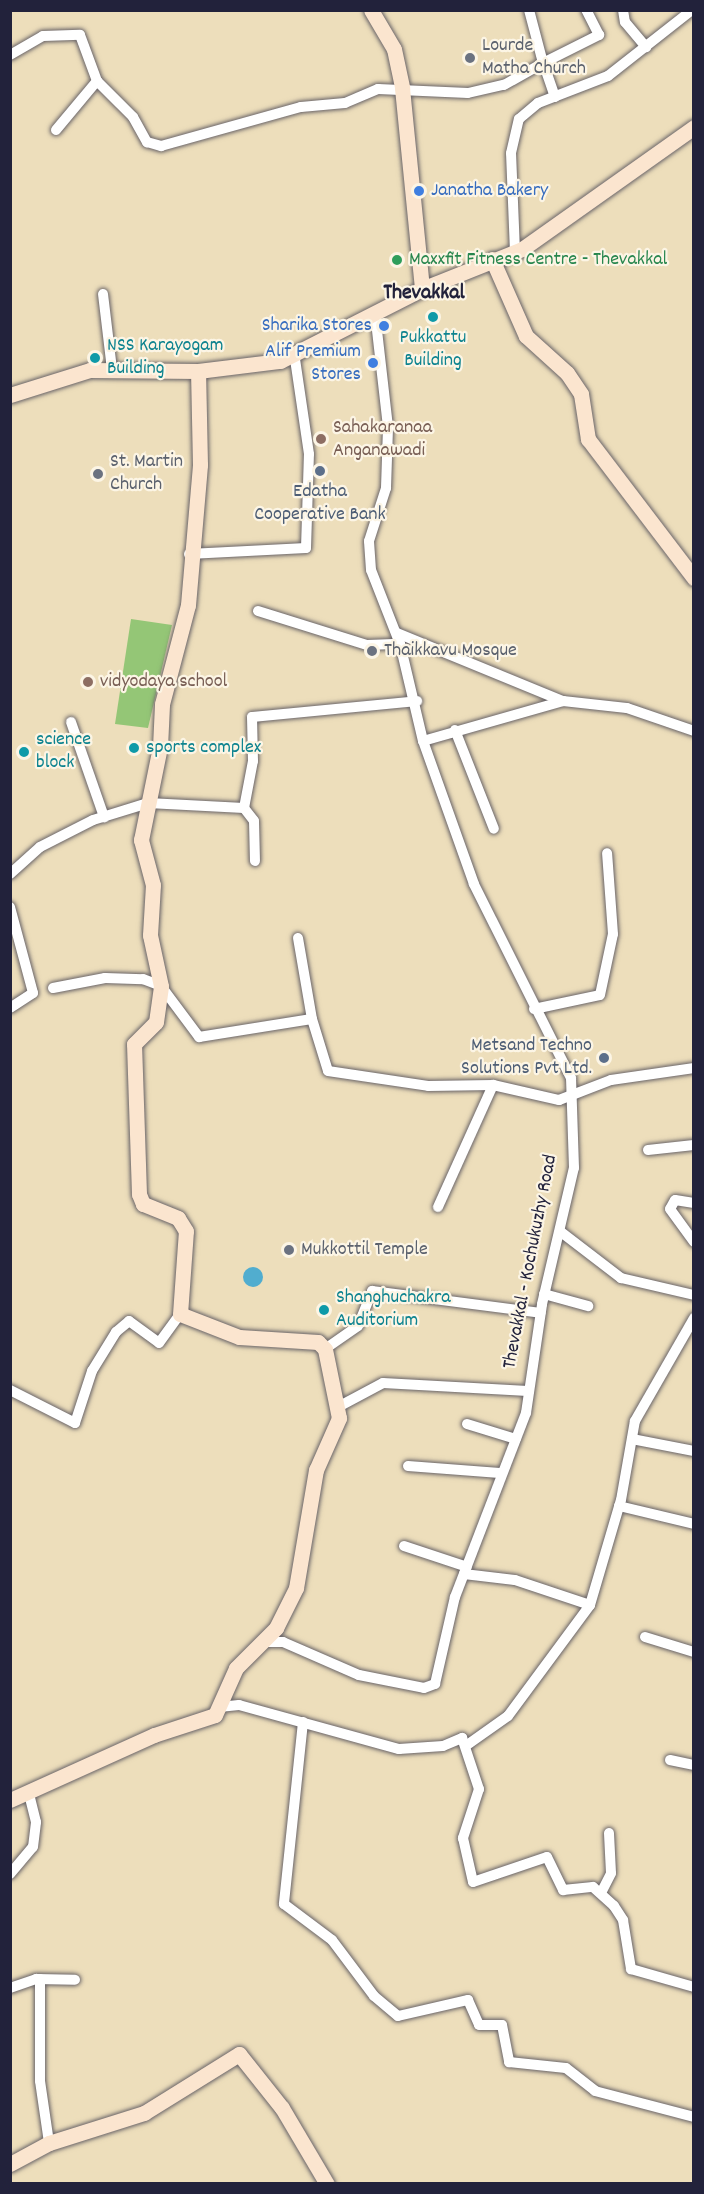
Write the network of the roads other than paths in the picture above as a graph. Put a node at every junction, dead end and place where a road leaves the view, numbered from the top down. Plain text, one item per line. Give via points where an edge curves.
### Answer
1 (371, 10) edge
2 (530, 10) edge
3 (586, 10) edge
4 (623, 10) edge
5 (692, 10) edge
6 (646, 46) junction
7 (10, 55) edge
8 (543, 63) junction
9 (97, 81) junction
10 (402, 88) junction
11 (555, 97) junction
12 (693, 127) edge
13 (56, 130) dead end
14 (515, 252) junction
15 (492, 259) junction
16 (422, 289) junction
17 (103, 294) dead end
18 (375, 313) junction
19 (294, 353) junction
20 (112, 370) junction
21 (198, 371) junction
22 (10, 395) edge
23 (189, 554) junction
24 (693, 578) edge
25 (258, 611) dead end
26 (399, 639) junction
27 (417, 701) junction
28 (563, 701) junction
29 (70, 722) dead end
30 (455, 730) junction
31 (693, 731) edge
32 (423, 741) junction
33 (148, 803) junction
34 (244, 808) junction
35 (104, 817) junction
36 (494, 829) dead end
37 (607, 853) dead end
38 (255, 861) dead end
39 (10, 874) edge
40 (10, 907) edge
41 (298, 938) dead end
42 (161, 986) junction
43 (53, 988) dead end
44 (10, 1008) edge
45 (534, 1009) junction
46 (312, 1019) junction
47 (693, 1068) edge
48 (493, 1085) junction
49 (574, 1097) junction
50 (693, 1145) edge
51 (648, 1150) dead end
52 (693, 1203) edge
53 (438, 1207) dead end
54 (561, 1232) junction
55 (693, 1242) edge
56 (544, 1294) junction
57 (693, 1295) edge
58 (588, 1306) dead end
59 (541, 1313) junction
60 (180, 1314) junction
61 (693, 1318) edge
62 (325, 1349) junction
63 (10, 1390) edge
64 (528, 1391) junction
65 (338, 1407) junction
66 (467, 1424) dead end
67 (516, 1439) junction
68 (632, 1439) junction
69 (693, 1451) edge
70 (408, 1466) dead end
71 (500, 1473) junction
72 (620, 1506) junction
73 (693, 1524) edge
74 (404, 1546) dead end
75 (465, 1571) junction
76 (590, 1605) junction
77 (645, 1637) dead end
78 (263, 1642) junction
79 (693, 1652) edge
80 (219, 1707) junction
81 (303, 1722) junction
82 (467, 1745) junction
83 (670, 1760) dead end
84 (693, 1765) edge
85 (28, 1791) junction
86 (10, 1800) edge
87 (609, 1833) dead end
88 (10, 1874) edge
89 (601, 1893) junction
90 (40, 1979) junction
91 (75, 1980) dead end
92 (693, 1987) edge
93 (10, 1988) edge
94 (693, 2117) edge
95 (49, 2143) junction
96 (10, 2164) edge
97 (327, 2184) edge

1 - 10 street via 394,49
2 - 8 street
3 - 8 street via 599,35
4 - 6 street via 625,22
5 - 6 street
6 - 11 street via 608,76
7 - 9 street via 43,36 80,35
8 - 10 street via 487,91
8 - 11 street
9 - 10 street via 153,146 301,107 345,103 378,89
9 - 13 street
10 - 16 street
11 - 14 street via 538,103 519,119 513,137
12 - 14 street via 572,218
14 - 15 street
15 - 16 street
15 - 24 street via 526,336 567,373 581,394 588,439
16 - 18 street
17 - 20 street
18 - 19 street
18 - 26 street, Thevakkal - Kochukuzhy Road via 388,427 386,488 369,541 371,570
19 - 21 street via 246,367
19 - 23 street via 309,454 306,548
20 - 21 street
20 - 22 street via 90,370
21 - 23 street via 200,465
23 - 33 street via 188,606 162,704 160,747
25 - 26 street via 367,645
26 - 27 street, Thevakkal - Kochukuzhy Road
26 - 28 street
27 - 32 street, Thevakkal - Kochukuzhy Road
27 - 34 street via 252,717 253,761
28 - 30 street
28 - 31 street via 645,712
29 - 35 street
30 - 32 street
30 - 36 street
32 - 45 street, Thevakkal - Kochukuzhy Road via 474,884
33 - 34 street
33 - 35 street
33 - 42 street via 141,840 153,885 150,935
34 - 38 street via 254,821
35 - 39 street via 39,846
37 - 45 street via 613,934 600,995
40 - 44 street via 33,993
41 - 46 street
42 - 43 street via 143,979 105,978
42 - 46 street via 199,1037
42 - 60 street via 156,1022 134,1044 139,1194 142,1204 178,1218 186,1231
45 - 49 street, Thevakkal - Kochukuzhy Road via 571,1078
46 - 48 street via 327,1071 428,1086
47 - 49 street via 611,1080
48 - 49 street via 551,1100
48 - 53 street
49 - 54 street, Thevakkal - Kochukuzhy Road via 574,1168
50 - 51 street
52 - 55 street via 675,1200 670,1209
54 - 56 street, Thevakkal - Kochukuzhy Road
54 - 57 street via 621,1278
56 - 58 street
56 - 59 street, Thevakkal - Kochukuzhy Road
59 - 62 street via 372,1292 358,1326
59 - 64 street, Thevakkal - Kochukuzhy Road
60 - 62 street via 239,1337 318,1342
60 - 63 street via 159,1343 129,1321 116,1332 92,1371 75,1423
61 - 68 street via 640,1411
62 - 65 street
64 - 65 street via 383,1383
64 - 67 street, Thevakkal - Kochukuzhy Road
65 - 78 street via 309,1499 296,1588
66 - 67 street
67 - 71 street, Thevakkal - Kochukuzhy Road
68 - 69 street
68 - 72 street
70 - 71 street
71 - 75 street, Thevakkal - Kochukuzhy Road
72 - 73 street
72 - 76 street
74 - 75 street
75 - 76 street via 515,1580
75 - 78 street, Thevakkal - Kochukuzhy Road via 435,1684 424,1688 359,1675 284,1642
76 - 82 street via 508,1716
77 - 79 street
78 - 80 street via 236,1668
80 - 81 street via 239,1705
80 - 85 street via 215,1715 154,1735
81 - 82 street via 399,1749 443,1746 462,1738
81 - 94 street via 284,1904 332,1940 374,1996 398,2016 468,2000 479,2025 502,2025 509,2062 566,2068 595,2091
82 - 89 street via 479,1789 463,1838 473,1882 547,1857 563,1890 593,1887
83 - 84 street
85 - 86 street
85 - 88 street via 36,1822 33,1847
87 - 89 street via 611,1873
89 - 92 street via 623,1920 631,1969
90 - 91 street
90 - 93 street
90 - 95 street via 40,2081
95 - 96 street
95 - 97 street via 144,2113 239,2054 278,2102

